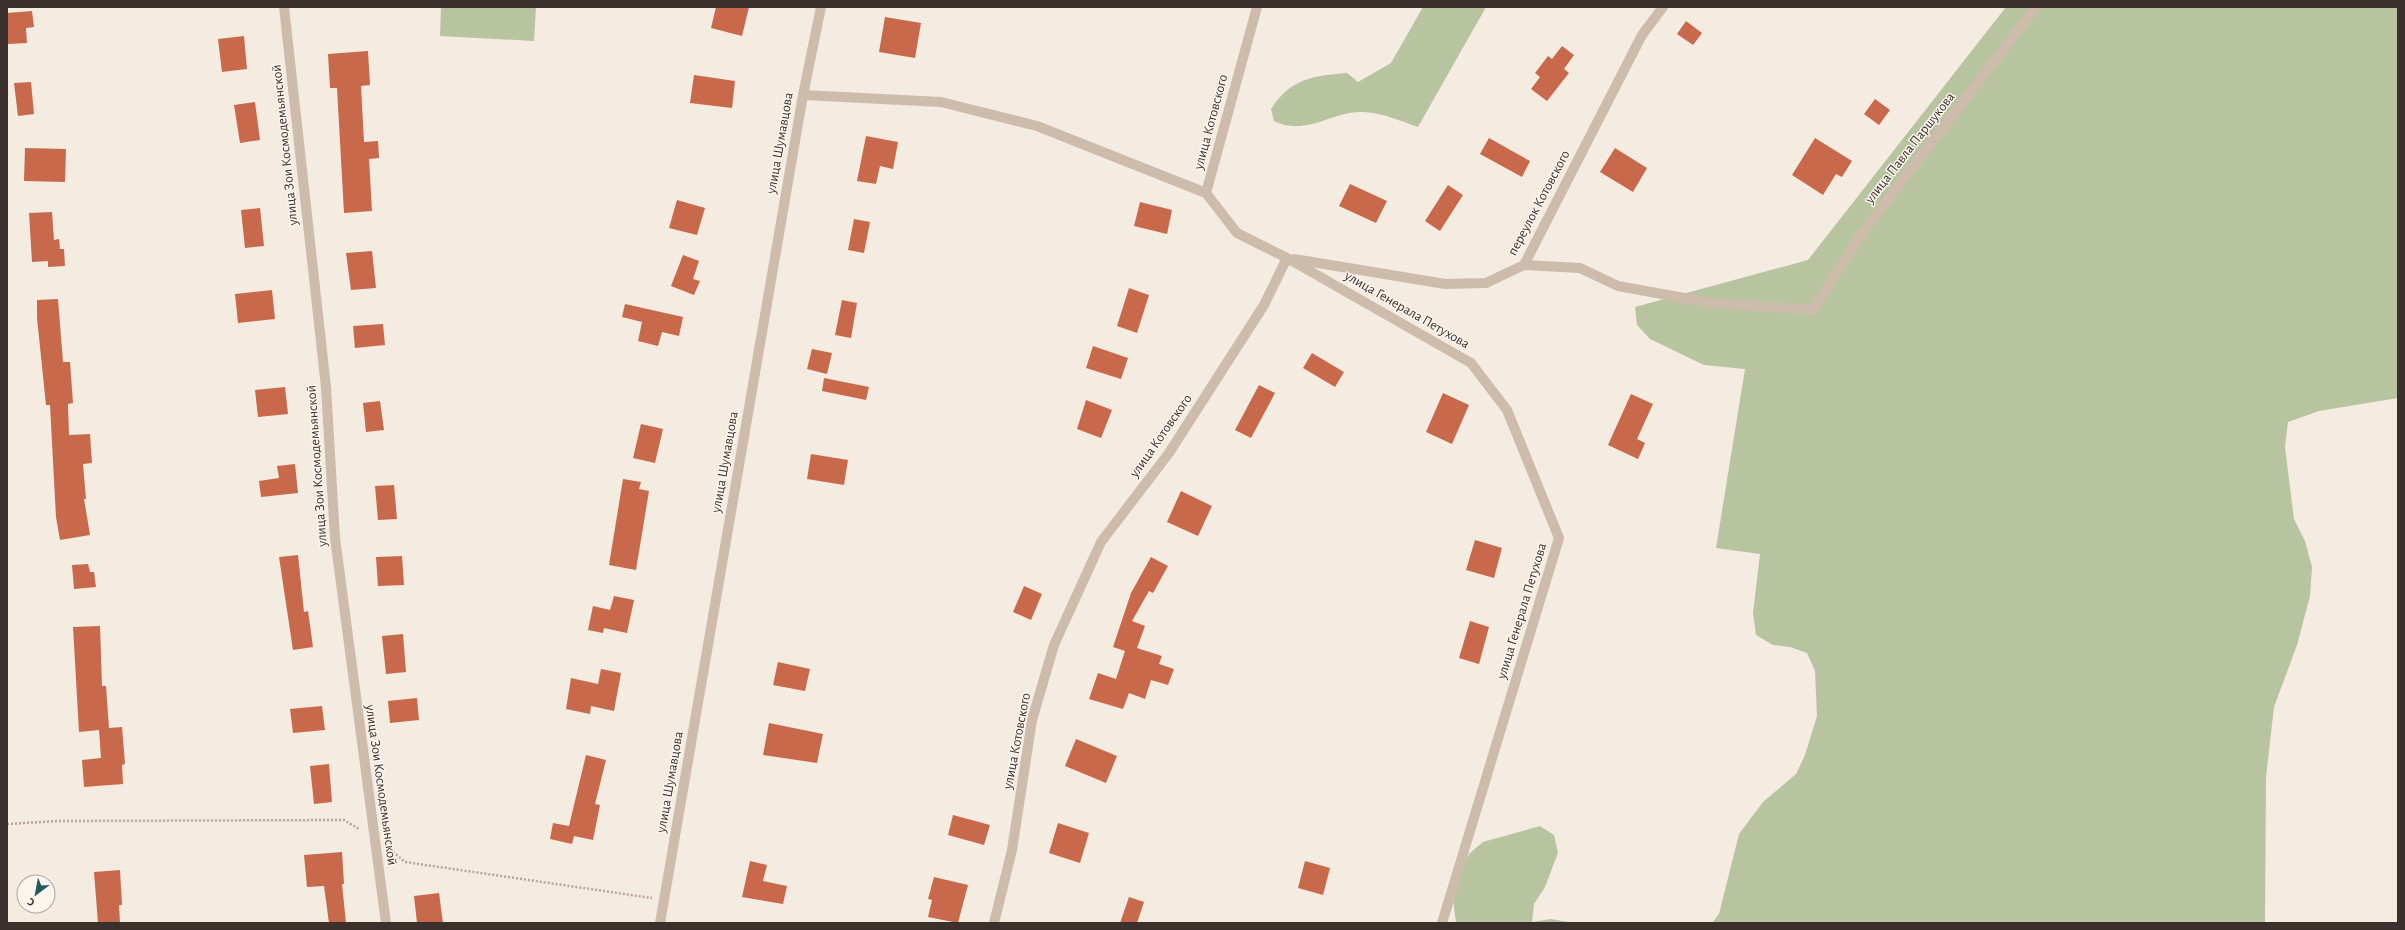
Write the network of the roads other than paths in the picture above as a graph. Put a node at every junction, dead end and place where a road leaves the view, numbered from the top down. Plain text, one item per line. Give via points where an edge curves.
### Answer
1 (284, 7) edge
2 (821, 7) edge
3 (1257, 7) edge
4 (1663, 7) edge
5 (2036, 7) edge
6 (803, 95) junction
7 (1206, 193) junction
8 (1287, 258) junction
9 (1524, 265) junction
10 (386, 923) edge
11 (660, 923) edge
12 (994, 923) edge
13 (1442, 923) edge

1 - 10 street, улица Зои Космодемьянской via 326,387 335,538
2 - 6 street, улица Шумавцова
3 - 7 street, улица Котовского
4 - 9 street, переулок Котовского via 1642,35
5 - 9 street, улица Павла Паршукова via 1862,233 1813,310 1712,303 1618,286 1580,268
6 - 7 street via 941,102 1037,126
6 - 11 street, улица Шумавцова
7 - 8 street via 1237,233
8 - 9 street, переулок Котовского via 1445,284 1486,283
8 - 12 street, улица Котовского via 1264,305 1169,452 1101,542 1054,645 1032,720 1012,850
8 - 13 street, улица Генерала Петухова via 1471,362 1507,410 1559,538

